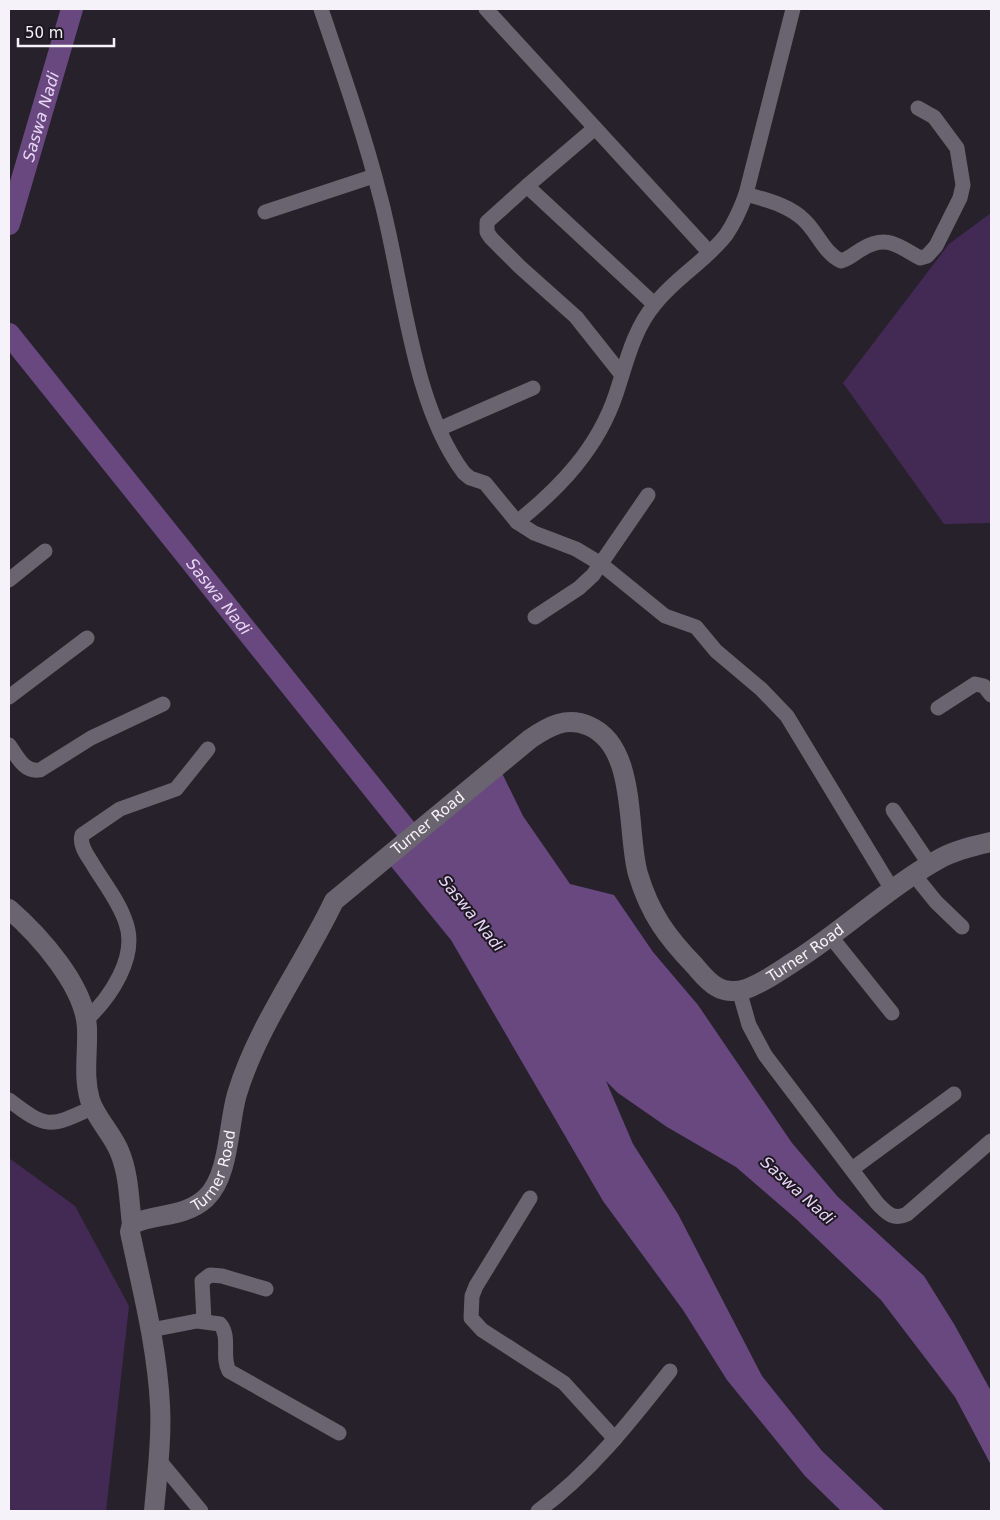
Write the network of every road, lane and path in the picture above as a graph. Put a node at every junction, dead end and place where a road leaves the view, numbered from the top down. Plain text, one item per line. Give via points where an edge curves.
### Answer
1 (321, 9) edge
2 (486, 9) edge
3 (793, 9) edge
4 (918, 108) dead end
5 (595, 128) junction
6 (374, 176) junction
7 (527, 186) junction
8 (746, 194) junction
9 (265, 212) dead end
10 (709, 252) junction
11 (654, 304) junction
12 (622, 375) junction
13 (533, 388) dead end
14 (439, 429) junction
15 (648, 494) dead end
16 (517, 522) junction
17 (45, 551) dead end
18 (600, 564) junction
19 (9, 580) edge
20 (536, 617) dead end
21 (87, 638) dead end
22 (991, 695) edge
23 (9, 697) edge
24 (163, 704) dead end
25 (938, 708) dead end
26 (9, 745) edge
27 (208, 749) dead end
28 (892, 810) dead end
29 (991, 842) edge
30 (922, 870) junction
31 (893, 891) junction
32 (9, 909) edge
33 (962, 927) dead end
34 (832, 937) junction
35 (739, 990) junction
36 (892, 1013) dead end
37 (86, 1020) junction
38 (954, 1094) dead end
39 (9, 1100) edge
40 (94, 1107) junction
41 (991, 1141) edge
42 (852, 1169) junction
43 (530, 1198) dead end
44 (132, 1224) junction
45 (266, 1289) dead end
46 (204, 1321) junction
47 (151, 1330) junction
48 (670, 1371) dead end
49 (339, 1433) dead end
50 (615, 1439) junction
51 (158, 1459) junction
52 (154, 1511) edge
53 (200, 1511) edge
54 (538, 1511) edge

1 - 6 street
2 - 5 street
3 - 8 street
4 - 8 street via 934,117 957,148 963,185 960,198 936,246 927,256 920,258 901,246 884,241 875,242 841,261 830,254 803,219 772,202
5 - 7 street
5 - 10 street
6 - 9 street
6 - 14 street via 422,381
7 - 11 street
7 - 12 street via 490,217 487,232 520,267 576,317
8 - 10 street via 738,215
10 - 11 street
11 - 12 street via 633,341
12 - 16 street via 607,416 588,449 561,484
13 - 14 street
14 - 16 street via 464,473 485,483
15 - 18 street
16 - 18 street
17 - 19 street
18 - 20 street via 579,588
18 - 31 street via 659,611 696,627 716,651 780,708
21 - 23 street
22 - 25 street via 984,686 975,684
24 - 26 street via 91,738 40,770 28,769
27 - 37 street via 176,789 120,809 82,835 85,851 122,912 128,940 120,973 107,997
28 - 30 street
29 - 30 main road, Turner Road via 952,853
30 - 31 main road, Turner Road
30 - 33 street via 936,902
31 - 34 main road, Turner Road
32 - 37 main road via 65,971
34 - 35 main road, Turner Road via 772,976
34 - 36 street
35 - 42 street via 749,1025 765,1055
35 - 44 main road, Turner Road via 728,991 710,982 660,927 638,873 628,798 619,762 604,735 576,721 546,728 334,901 249,1060 237,1095 217,1182 207,1197 188,1210
37 - 40 main road via 86,1074
38 - 42 street
39 - 40 street via 29,1116 48,1124 61,1122
40 - 44 main road via 121,1153
41 - 42 street via 902,1217 891,1216 885,1211
43 - 50 street via 476,1286 471,1318 482,1330 564,1383
44 - 47 main road via 130,1232
45 - 46 street via 210,1275 202,1281
46 - 47 street
46 - 49 street via 220,1324 225,1332 225,1364 229,1371
47 - 51 main road via 160,1405
48 - 50 street
50 - 54 street via 570,1486
51 - 52 main road
51 - 53 street

